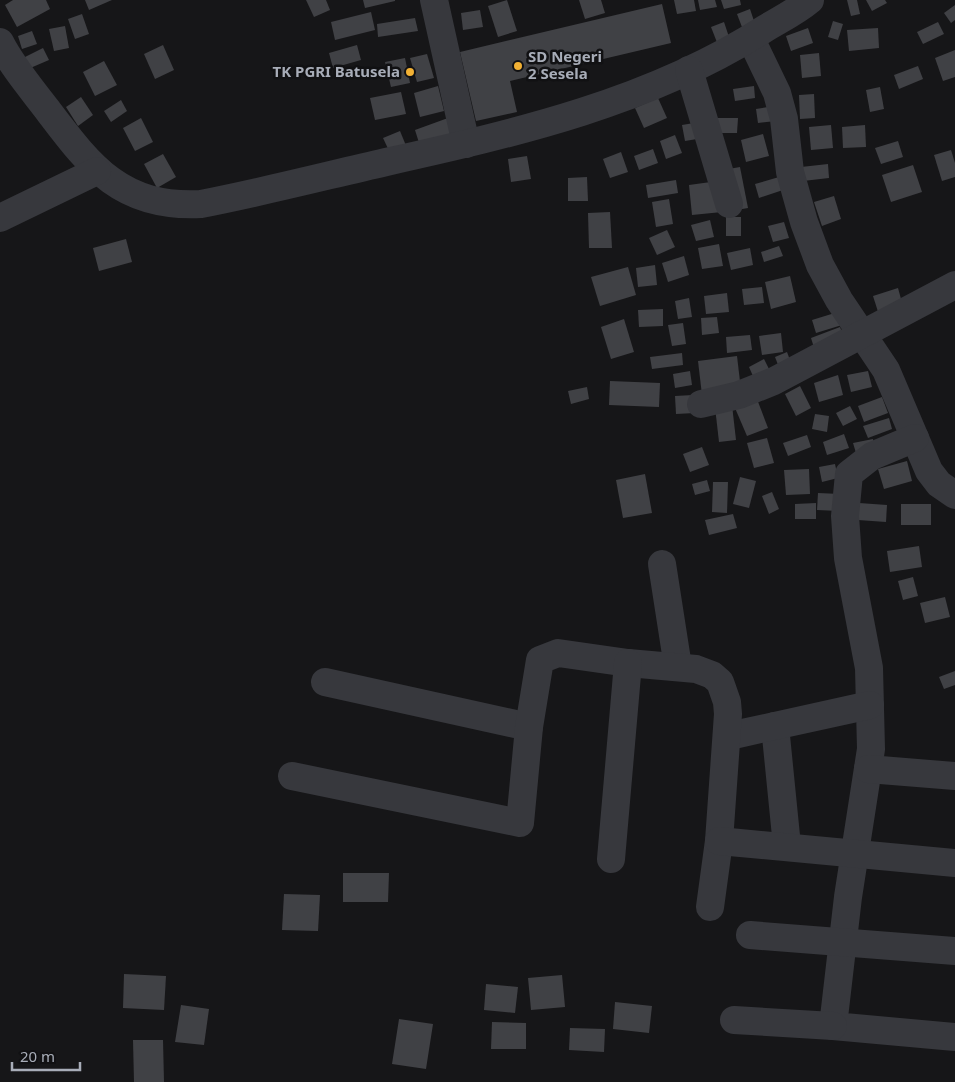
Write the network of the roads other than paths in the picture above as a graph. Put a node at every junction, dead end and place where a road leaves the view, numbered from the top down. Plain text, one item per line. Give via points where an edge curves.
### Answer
1 (434, 0) edge
2 (810, 0) edge
3 (751, 39) junction
4 (0, 42) edge
5 (689, 70) junction
6 (466, 144) junction
7 (97, 171) junction
8 (729, 204) dead end
9 (0, 218) edge
10 (955, 286) edge
11 (862, 335) junction
12 (701, 404) dead end
13 (915, 438) junction
14 (955, 495) edge
15 (662, 564) dead end
16 (628, 663) junction
17 (678, 668) junction
18 (325, 682) dead end
19 (870, 705) junction
20 (775, 726) junction
21 (529, 727) junction
22 (727, 734) junction
23 (868, 769) junction
24 (292, 776) dead end
25 (955, 776) edge
26 (719, 840) junction
27 (787, 846) junction
28 (855, 854) junction
29 (611, 859) dead end
30 (955, 863) edge
31 (710, 907) dead end
32 (750, 935) dead end
33 (843, 942) junction
34 (955, 951) edge
35 (734, 1020) dead end
36 (833, 1026) junction
37 (955, 1037) edge

1 - 6 street
2 - 3 street
3 - 5 street
3 - 11 street via 777,94 784,118 790,172 812,244 839,300
4 - 7 street via 49,113
5 - 6 street via 576,114
5 - 8 street
6 - 7 street via 201,204 153,200 124,188
7 - 9 street
10 - 11 street
11 - 12 street via 774,381 739,395
11 - 13 street via 886,370
13 - 14 street via 929,471 939,484
13 - 19 street via 872,456 849,474 845,516 848,558 869,668
15 - 17 street
16 - 17 street
16 - 21 street via 558,652 544,657 537,664
16 - 29 street
17 - 22 street via 696,669 720,682 727,702
18 - 21 street
19 - 20 street
19 - 23 street
20 - 22 street
20 - 27 street
21 - 24 street via 520,823
22 - 26 street
23 - 25 street
23 - 28 street
26 - 27 street
26 - 31 street
27 - 28 street
28 - 30 street
28 - 33 street
32 - 33 street
33 - 34 street
33 - 36 street
35 - 36 street
36 - 37 street

